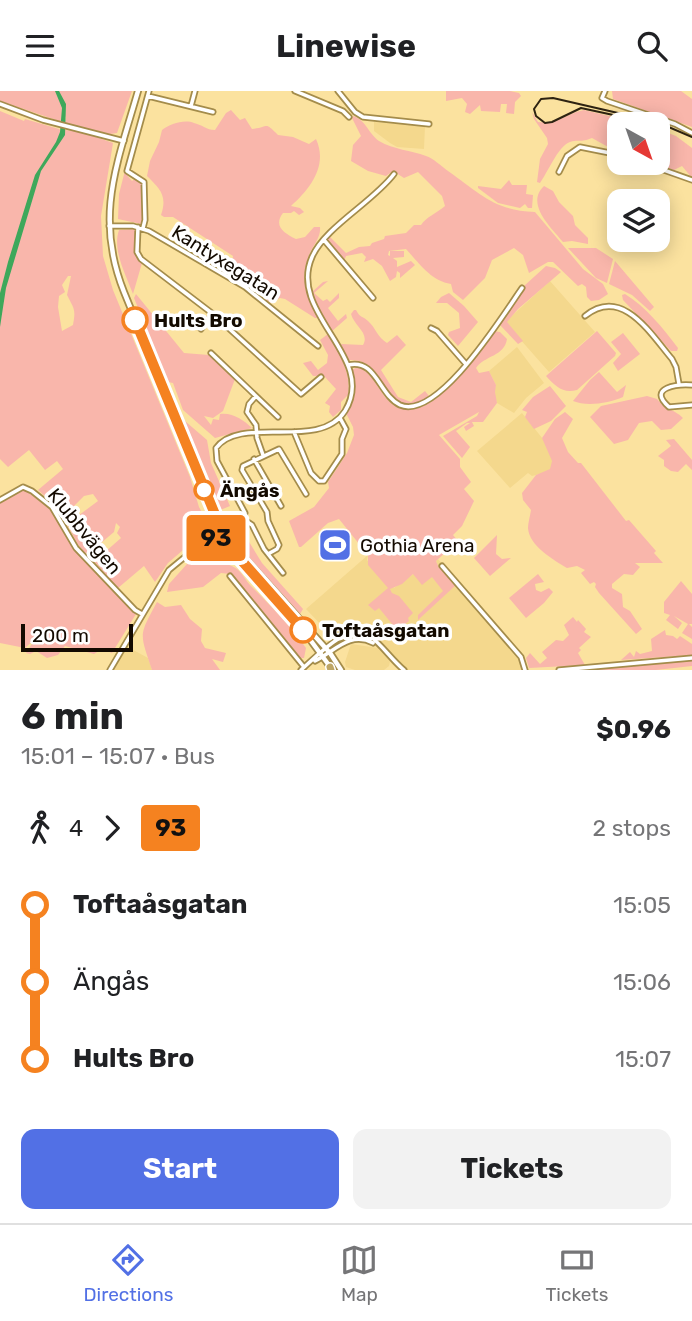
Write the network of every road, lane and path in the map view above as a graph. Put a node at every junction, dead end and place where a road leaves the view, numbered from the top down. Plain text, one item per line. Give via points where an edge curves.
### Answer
1 (138, 91) edge
2 (195, 91) edge
3 (296, 91) edge
4 (338, 91) edge
5 (605, 91) edge
6 (149, 93) edge
7 (0, 104) edge
8 (191, 106) junction
9 (213, 112) dead end
10 (349, 117) dead end
11 (429, 124) dead end
12 (692, 133) edge
13 (124, 141) junction
14 (607, 152) edge
15 (559, 172) dead end
16 (670, 172) edge
17 (394, 174) dead end
18 (692, 180) edge
19 (108, 226) junction
20 (141, 227) junction
21 (324, 240) junction
22 (522, 288) dead end
23 (373, 298) dead end
24 (213, 314) junction
25 (585, 316) dead end
26 (430, 327) dead end
27 (201, 329) dead end
28 (318, 346) dead end
29 (211, 353) dead end
30 (466, 364) junction
31 (348, 365) junction
32 (321, 377) dead end
33 (679, 384) junction
34 (692, 384) edge
35 (256, 396) junction
36 (692, 405) edge
37 (278, 417) dead end
38 (340, 418) junction
39 (258, 432) junction
40 (294, 432) junction
41 (263, 456) junction
42 (254, 460) junction
43 (306, 494) dead end
44 (0, 500) edge
45 (281, 506) dead end
46 (243, 519) junction
47 (219, 524) junction
48 (231, 528) junction
49 (214, 533) junction
50 (231, 536) junction
51 (221, 540) junction
52 (201, 546) junction
53 (268, 554) junction
54 (442, 566) dead end
55 (283, 573) dead end
56 (229, 576) dead end
57 (142, 614) junction
58 (328, 651) junction
59 (322, 655) junction
60 (692, 658) edge
61 (302, 669) edge
62 (331, 669) edge
63 (110, 670) edge
64 (341, 670) edge
65 (404, 670) edge
66 (525, 670) edge
67 (559, 670) edge

1 - 13 street
2 - 8 street
3 - 10 street
4 - 11 street via 363,117
5 - 12 street via 601,98
6 - 8 street
6 - 20 street via 127,171 144,182 145,220
7 - 13 street
8 - 9 street
13 - 19 street via 109,199
14 - 15 street via 580,147 567,156
16 - 18 street
17 - 21 street
19 - 20 street, Kantyxegatan
19 - 47 street via 118,278
20 - 24 street via 137,252 141,259
20 - 28 street, Kantyxegatan via 245,287
21 - 23 street
21 - 31 street via 310,261 310,300
22 - 30 street
24 - 27 street
24 - 32 street via 301,394
25 - 33 street via 600,307 633,314 672,359
26 - 30 street
29 - 35 street
30 - 31 street via 435,396 410,407 390,398 366,367
31 - 38 street via 351,393
33 - 34 street
33 - 36 street via 666,389 664,403 672,408
35 - 37 street
35 - 39 street via 247,412
38 - 40 street via 322,429
38 - 40 street via 346,429 343,452 324,481 311,473
39 - 40 street
39 - 41 street
39 - 46 street via 225,439 216,448 217,461 244,507
41 - 42 street
41 - 43 street via 281,450
42 - 45 street
42 - 53 street via 242,468 279,545
44 - 57 street, Klubbvägen via 23,487 48,503 79,552
46 - 48 street
46 - 53 street via 252,525
47 - 48 street
47 - 49 street
48 - 50 street
49 - 51 street
49 - 52 street
50 - 51 street
50 - 58 street via 250,564
51 - 52 street
51 - 59 street
52 - 57 street via 173,566
53 - 55 street
54 - 66 street via 521,657
56 - 61 street
57 - 63 street
58 - 59 street
58 - 64 street
58 - 65 street via 346,641 365,639
59 - 61 street
59 - 62 street
60 - 67 street

